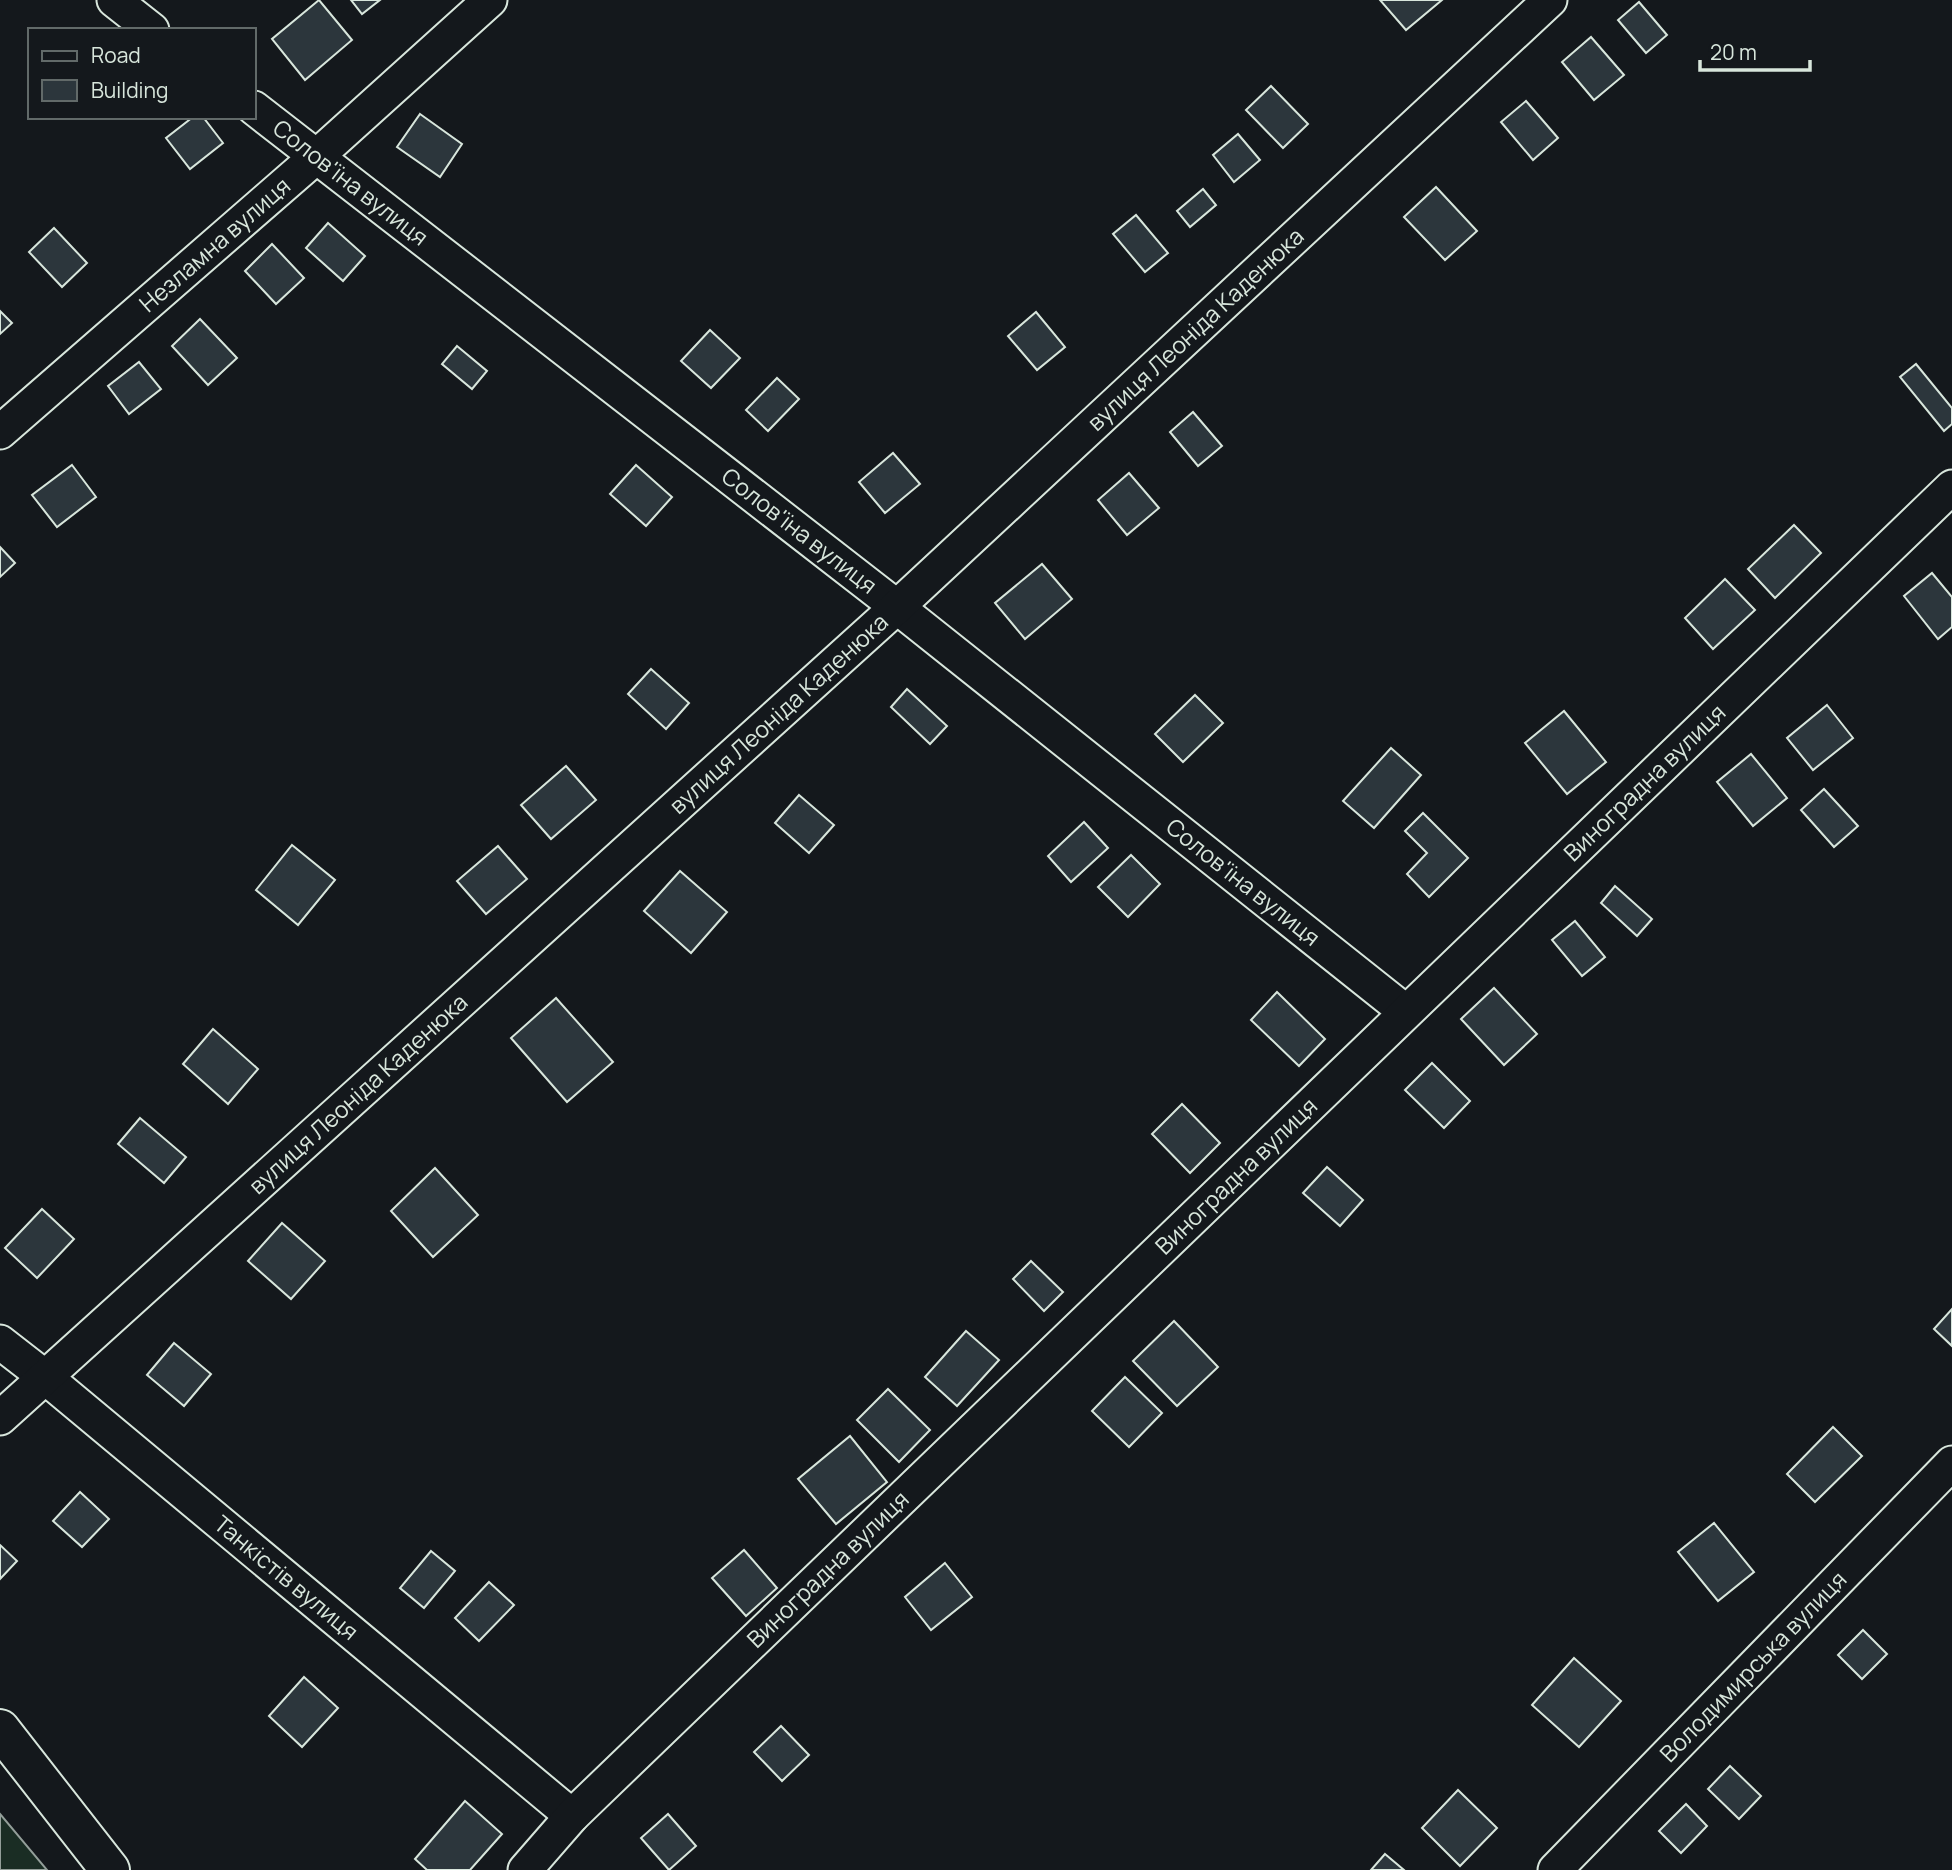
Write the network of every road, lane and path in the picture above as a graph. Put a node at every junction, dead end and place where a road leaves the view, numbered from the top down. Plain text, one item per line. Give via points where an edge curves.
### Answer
1 (114, 0) edge
2 (490, 0) edge
3 (1550, 0) edge
4 (149, 28) edge
5 (256, 110) edge
6 (316, 156) junction
7 (0, 432) edge
8 (1952, 487) edge
9 (897, 607) junction
10 (1406, 1012) junction
11 (0, 1342) edge
12 (46, 1377) junction
13 (0, 1418) edge
14 (1952, 1463) edge
15 (0, 1729) edge
16 (572, 1816) junction
17 (110, 1870) edge
18 (525, 1870) edge
19 (1555, 1870) edge

1 - 4 street
2 - 6 street, Незламна вулиця
3 - 9 street, вулиця Леоніда Каденюка
5 - 6 street, Солов'їна вулиця
6 - 7 street, Незламна вулиця
6 - 9 street, Солов'їна вулиця
8 - 10 street, Виноградна вулиця
9 - 10 street, Солов'їна вулиця
9 - 12 street, вулиця Леоніда Каденюка
10 - 16 street, Виноградна вулиця
11 - 12 street, Танкістів вулиця
12 - 13 street, вулиця Леоніда Каденюка
12 - 16 street, Танкістів вулиця
14 - 19 street, Володимирська вулиця
15 - 17 street
16 - 18 street, Виноградна вулиця

